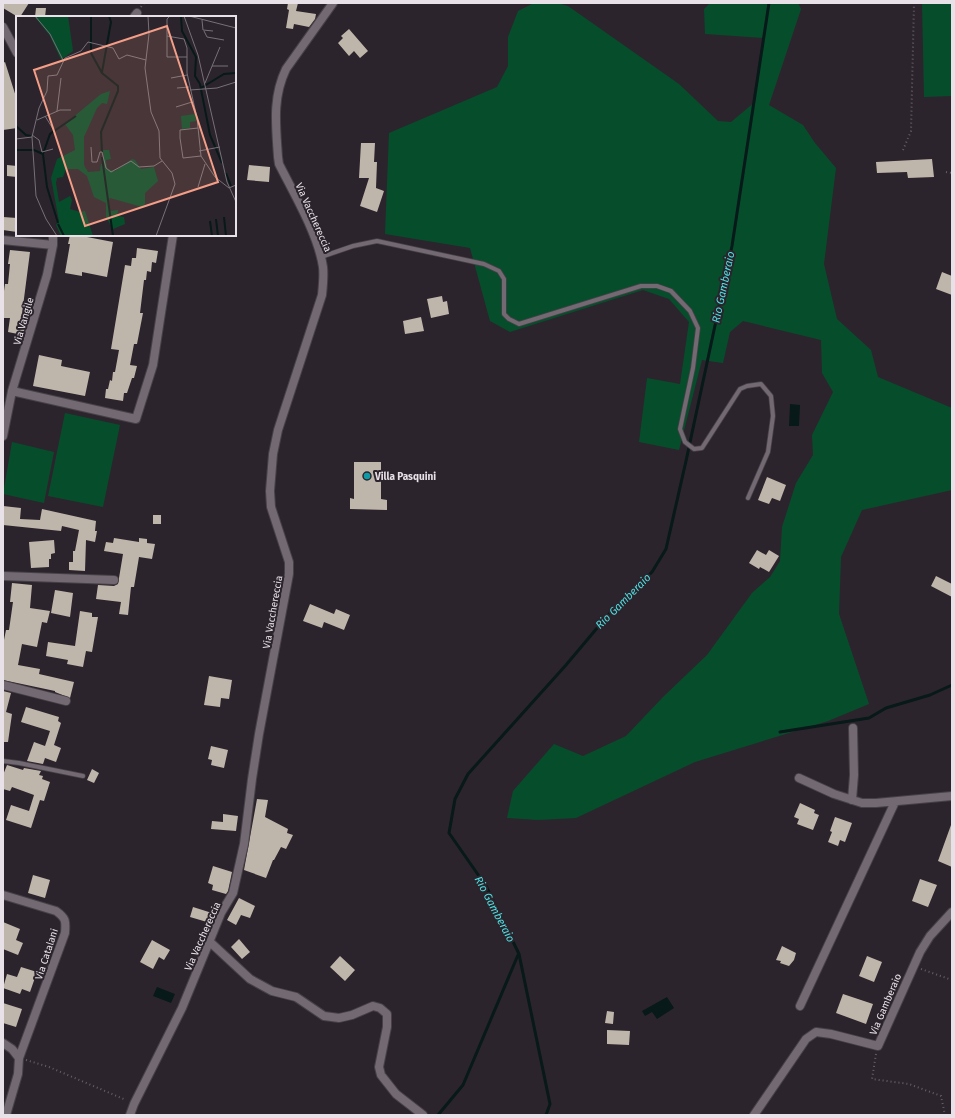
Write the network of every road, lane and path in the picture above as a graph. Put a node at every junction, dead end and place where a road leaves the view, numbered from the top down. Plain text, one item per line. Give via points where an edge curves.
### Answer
1 (333, 3) edge
2 (914, 3) edge
3 (3, 27) edge
4 (16, 51) edge
5 (903, 150) dead end
6 (946, 172) dead end
7 (952, 173) edge
8 (53, 236) edge
9 (173, 236) edge
10 (3, 240) edge
11 (53, 245) junction
12 (321, 257) junction
13 (12, 391) junction
14 (3, 436) edge
15 (748, 498) dead end
16 (3, 576) edge
17 (114, 580) dead end
18 (3, 685) edge
19 (66, 701) dead end
20 (853, 728) dead end
21 (3, 761) edge
22 (84, 776) dead end
23 (799, 778) dead end
24 (952, 796) edge
25 (852, 800) junction
26 (895, 802) junction
27 (3, 895) edge
28 (952, 912) edge
29 (210, 942) junction
30 (913, 965) junction
31 (952, 980) edge
32 (800, 1006) dead end
33 (3, 1043) edge
34 (878, 1046) junction
35 (19, 1058) junction
36 (134, 1104) junction
37 (8, 1112) edge
38 (130, 1115) edge
39 (423, 1115) edge
40 (754, 1115) edge
41 (945, 1115) edge

1 - 12 street, Via Vacchereccia via 286,69 277,94 275,113 279,164 303,212
2 - 5 path via 912,131
3 - 4 street
6 - 7 path
8 - 11 street, Via Vangile
9 - 13 street via 153,365 136,419
10 - 11 street
11 - 13 street, Via Vangile via 47,276
12 - 15 lane via 353,246 377,242 484,264 499,271 504,279 504,314 518,324 640,286 657,286 671,291 690,311 698,328 693,368 680,429 684,442 694,449 702,448 740,389 761,384 771,396 773,416 768,452
12 - 29 street, Via Vacchereccia via 324,282 322,295 278,430 271,471 272,507 289,562 286,594 259,734 236,883
13 - 14 street, Via Vangile
16 - 17 street
18 - 19 street
20 - 25 street
21 - 22 lane
23 - 25 street
24 - 26 street
25 - 26 street via 871,803
26 - 32 street
27 - 35 street, Via Catalani via 56,911 66,922 65,933
28 - 30 street, Via Gamberaio via 930,936
29 - 36 street, Via Vacchereccia via 182,1008
29 - 39 street via 250,978 272,991 296,997 324,1016 339,1018 373,1006 380,1008 386,1014 387,1027 379,1067 381,1075 396,1094
30 - 31 path
30 - 34 street, Via Gamberaio
33 - 35 street
34 - 40 street, Via Gamberaio via 816,1032 806,1039
34 - 41 path via 872,1079 909,1084 941,1096
35 - 36 path via 49,1067
35 - 37 street via 18,1074
36 - 38 street, Via Vacchereccia

